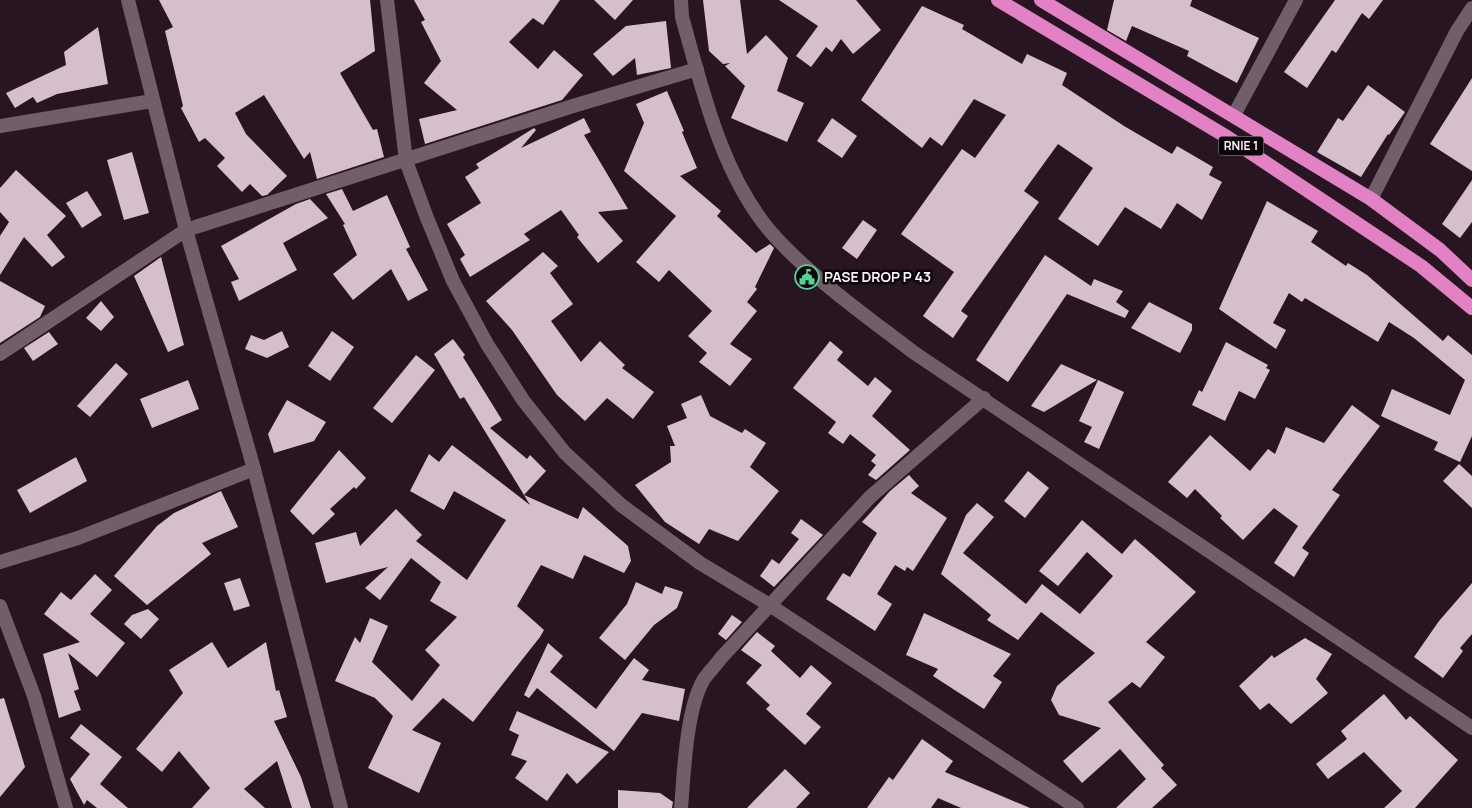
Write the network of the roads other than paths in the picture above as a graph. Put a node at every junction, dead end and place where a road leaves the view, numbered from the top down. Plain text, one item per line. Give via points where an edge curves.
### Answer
1 (387, 0) edge
2 (681, 0) edge
3 (998, 0) edge
4 (1041, 0) edge
5 (1296, 0) edge
6 (129, 1) edge
7 (1472, 8) edge
8 (697, 69) junction
9 (152, 102) junction
10 (1234, 115) junction
11 (0, 126) edge
12 (406, 161) junction
13 (1371, 199) junction
14 (186, 230) junction
15 (1472, 280) edge
16 (1472, 308) edge
17 (0, 354) edge
18 (984, 398) junction
19 (254, 469) junction
20 (0, 562) edge
21 (0, 606) edge
22 (770, 606) junction
23 (1472, 728) edge
24 (66, 808) edge
25 (341, 808) edge
26 (681, 808) edge
27 (1076, 808) edge

1 - 12 street
2 - 8 street via 682,17
3 - 16 highway, RNIE 1 via 1227,137 1421,266
4 - 10 highway, RNIE 1
5 - 10 street
6 - 9 street
7 - 13 street via 1457,31
8 - 12 street
8 - 18 street via 720,142 750,201 770,231 833,291 913,352
9 - 11 street
9 - 14 street
10 - 13 highway, RNIE 1
12 - 14 street
12 - 22 street via 453,281 487,344 523,400 566,453 620,505 700,563
13 - 15 highway, RNIE 1 via 1440,250
14 - 17 street
14 - 19 street
18 - 22 street via 870,497
18 - 23 street
19 - 20 street via 78,538
19 - 25 street
21 - 24 street via 34,696
22 - 26 street via 704,680 693,712 685,754
22 - 27 street

